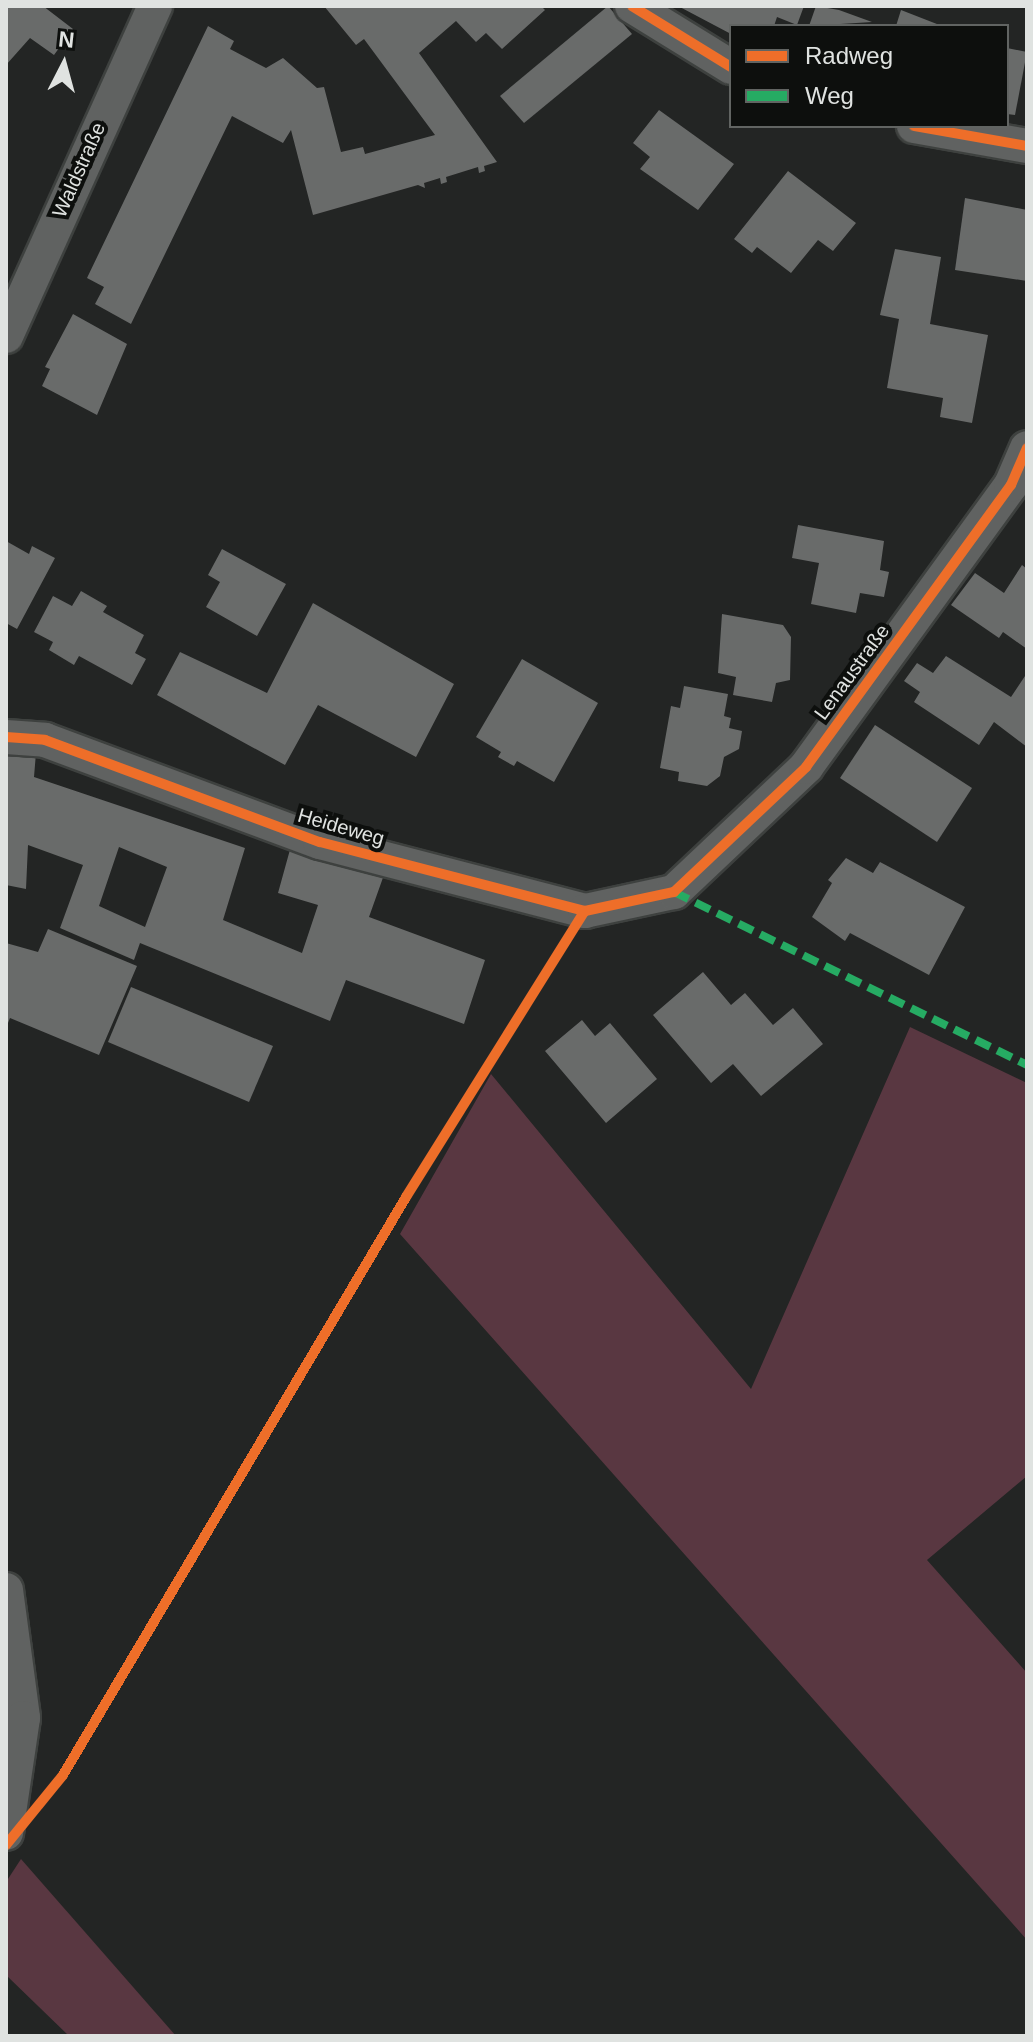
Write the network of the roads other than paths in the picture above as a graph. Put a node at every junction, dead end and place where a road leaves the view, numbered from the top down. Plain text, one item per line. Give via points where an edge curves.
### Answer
1 (632, 6) edge
2 (150, 7) edge
3 (729, 66) edge
4 (925, 128) edge
5 (1027, 146) edge
6 (6, 336) edge
7 (1027, 448) edge
8 (6, 737) edge
9 (674, 892) joint
10 (6, 1590) edge
11 (6, 1833) edge

1 - 3 street
2 - 6 street, Waldstraße
4 - 5 street
7 - 9 street, Lenaustraße via 1011,485 806,767
8 - 9 street, Heideweg via 45,740 320,842 585,911
10 - 11 street via 23,1718

